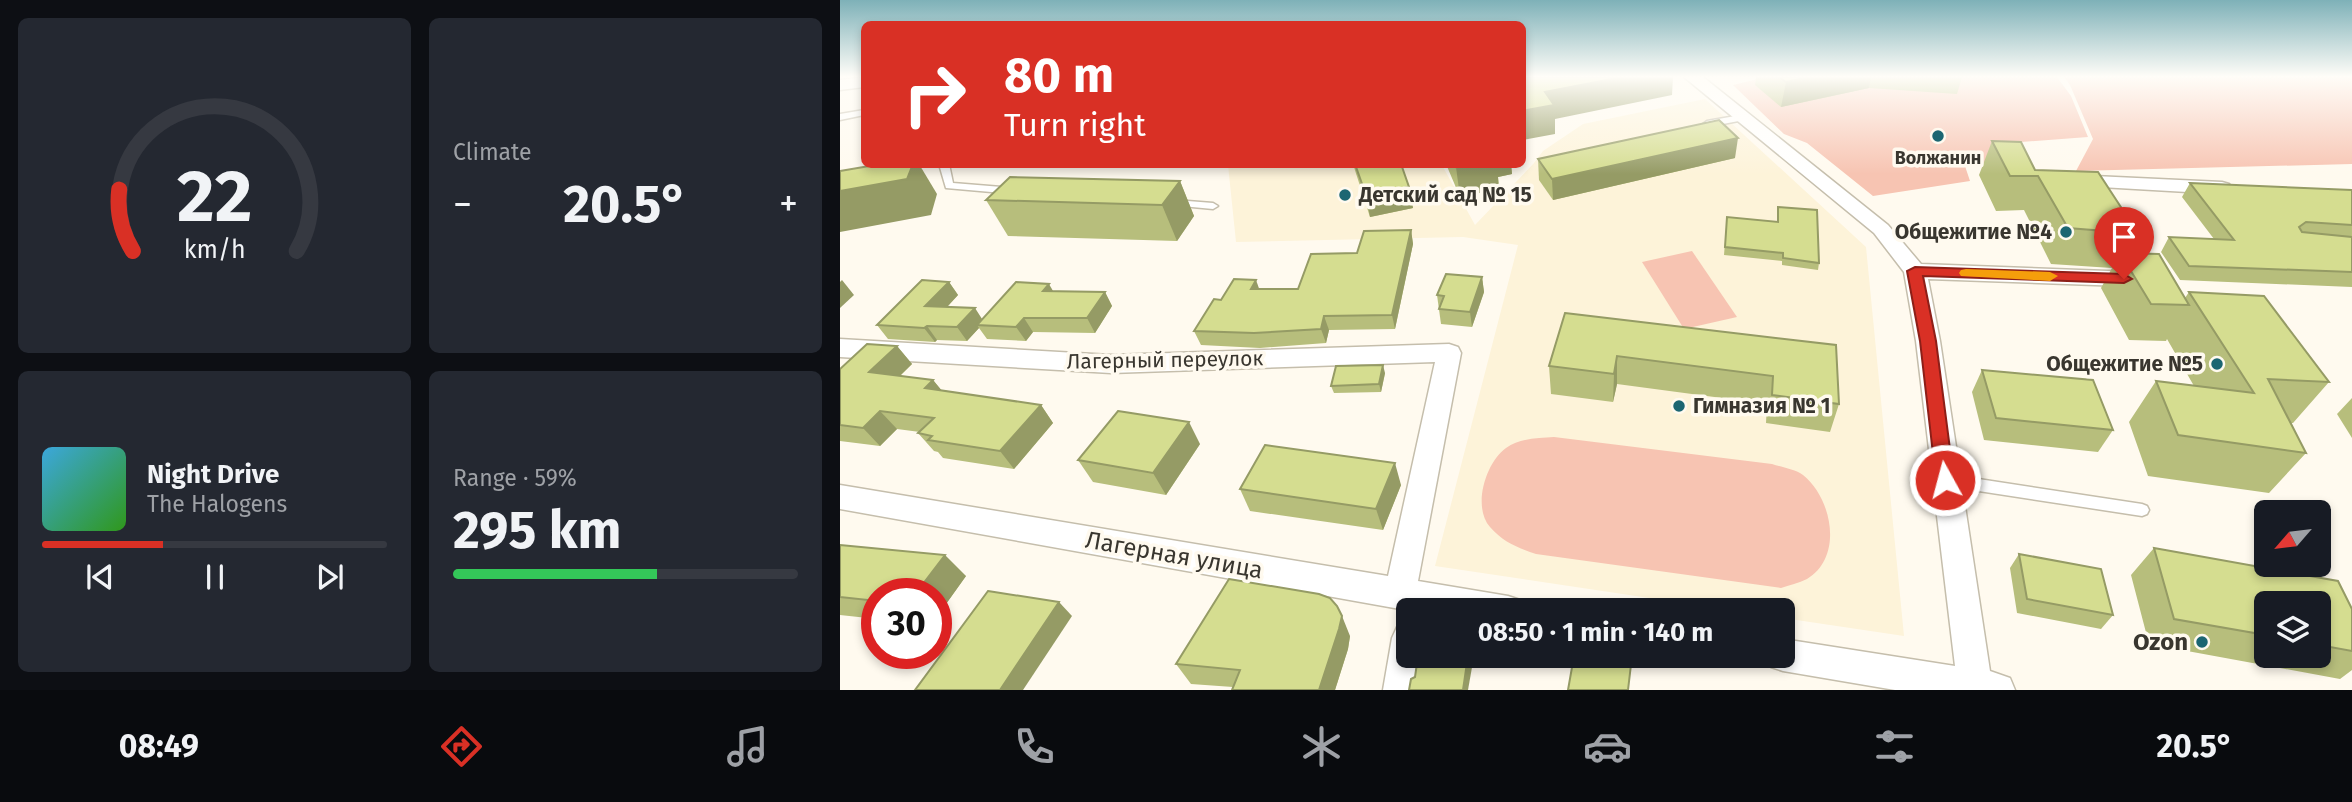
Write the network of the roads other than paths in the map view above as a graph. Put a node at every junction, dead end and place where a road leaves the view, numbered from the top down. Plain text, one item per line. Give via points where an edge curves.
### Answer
1 (1730, 109) edge
2 (861, 114) edge
3 (840, 117) edge
4 (1741, 118) junction
5 (1702, 125) edge
6 (945, 168) edge
7 (2049, 180) edge
8 (2088, 182) junction
9 (949, 186) junction
10 (935, 188) dead end
11 (2241, 188) edge
12 (1032, 192) edge
13 (1158, 202) edge
14 (1213, 206) dead end
15 (1915, 271) junction
16 (840, 348) edge
17 (1945, 480) junction
18 (841, 498) edge
19 (2143, 510) dead end
20 (1399, 598) edge
21 (1410, 598) edge
22 (1795, 657) edge
23 (1404, 668) edge
24 (1987, 688) edge
25 (1400, 690) edge

1 - 4 street
2 - 3 lane
4 - 5 lane
4 - 15 street via 1881,229
6 - 9 lane
7 - 8 street
8 - 11 street
8 - 15 street via 2151,280
9 - 10 lane
9 - 12 lane
13 - 14 lane
15 - 17 street
16 - 21 street, Лагерный переулок via 1111,365 1449,353
17 - 19 lane
17 - 24 street
18 - 20 street, Лагерная улица
22 - 24 street
23 - 25 street

